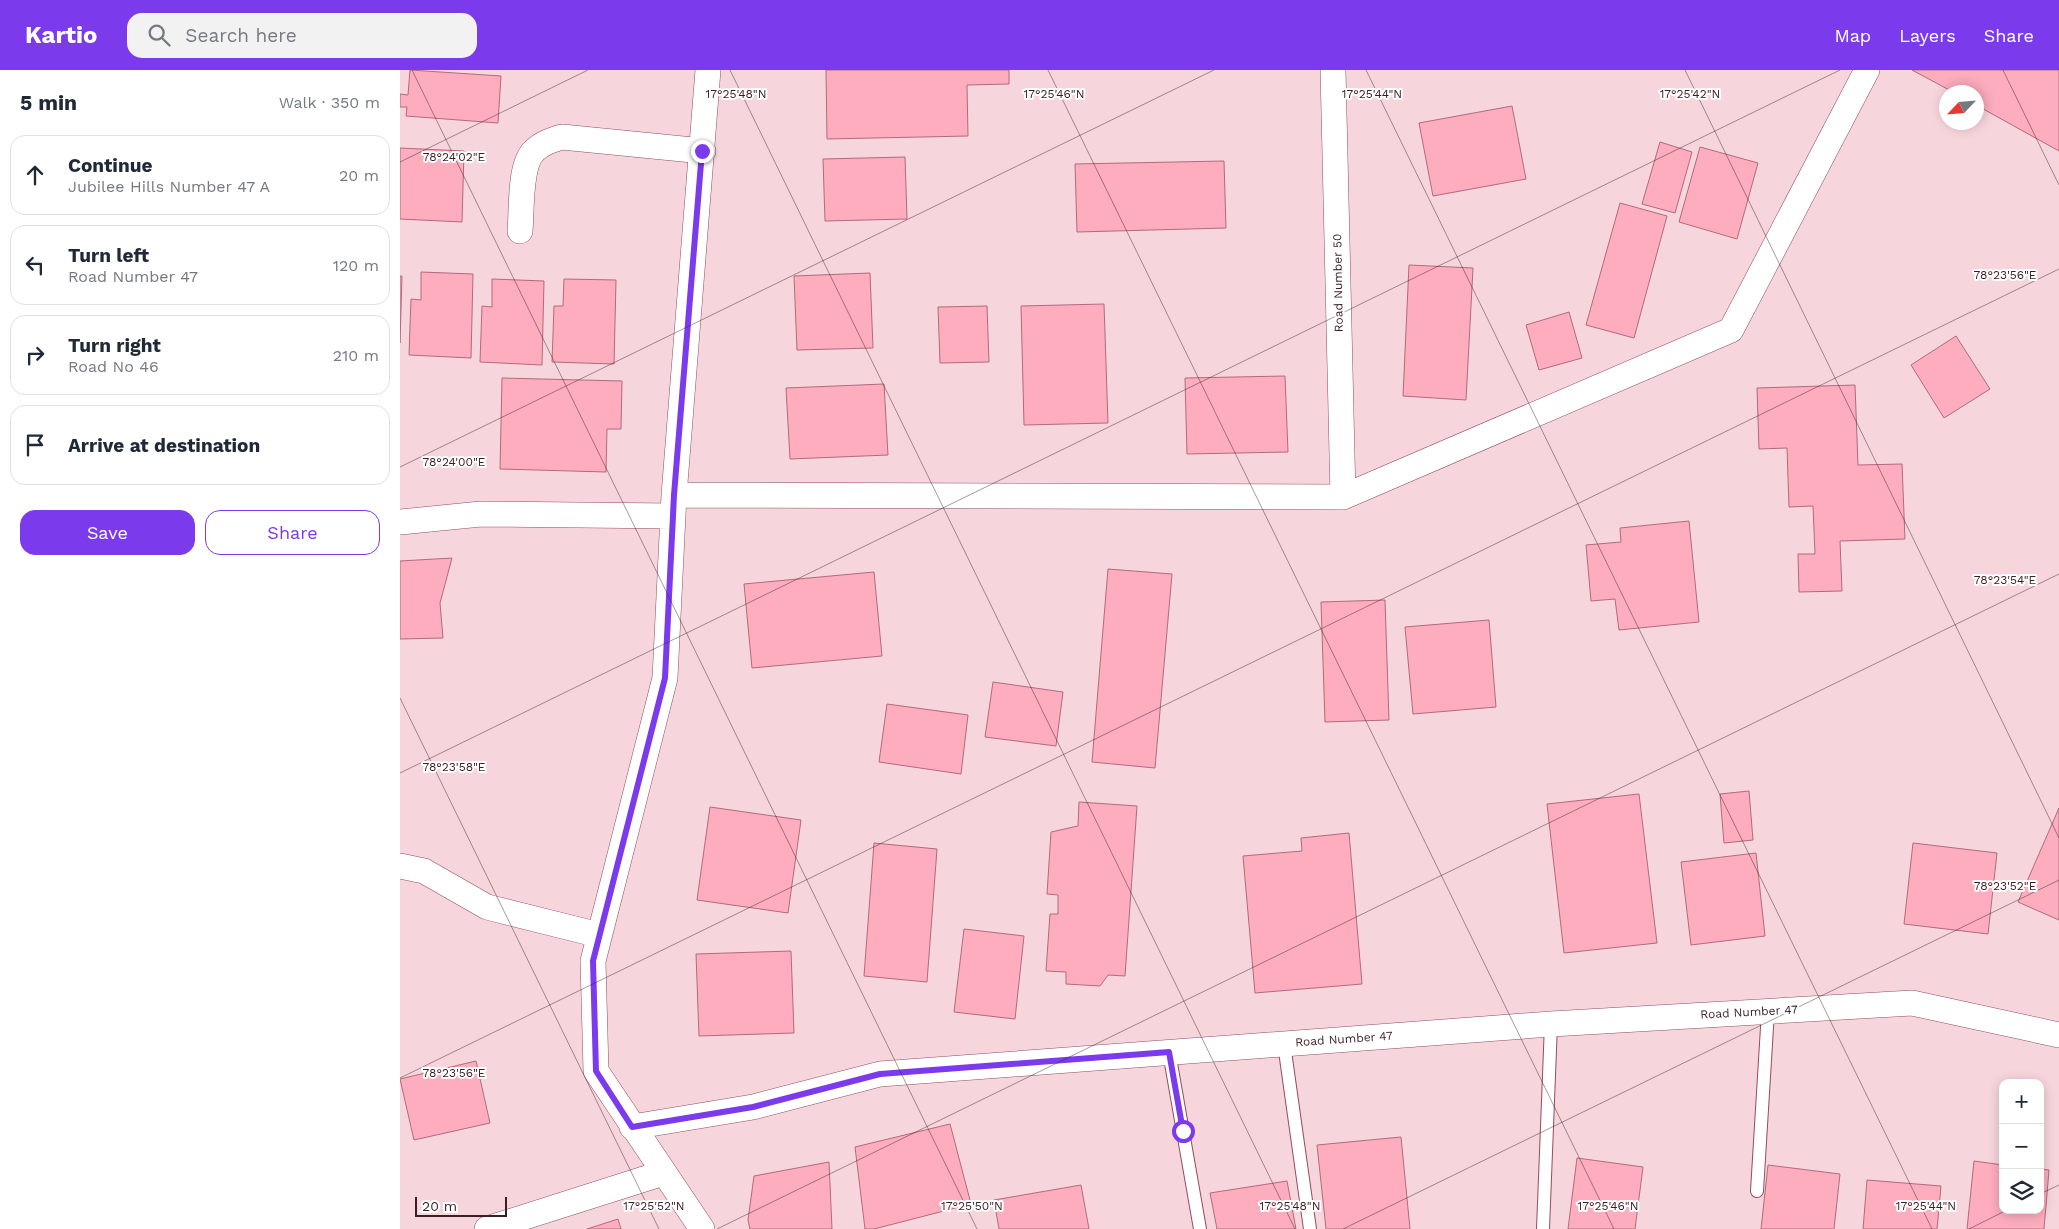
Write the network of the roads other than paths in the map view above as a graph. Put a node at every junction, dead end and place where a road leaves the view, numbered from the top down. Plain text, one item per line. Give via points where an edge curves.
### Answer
1 (708, 70) edge
2 (1333, 70) edge
3 (1867, 70) edge
4 (702, 151) junction
5 (520, 231) dead end
6 (1342, 497) junction
7 (673, 506) junction
8 (400, 522) edge
9 (400, 866) edge
10 (599, 935) junction
11 (1768, 1011) junction
12 (1551, 1024) junction
13 (2059, 1035) edge
14 (1284, 1044) junction
15 (1169, 1052) junction
16 (632, 1127) junction
17 (663, 1173) junction
18 (1757, 1191) dead end
19 (487, 1229) edge
20 (702, 1229) edge
21 (1200, 1229) edge
22 (1310, 1229) edge
23 (1543, 1229) edge

1 - 4 street
2 - 6 street, Road Number 50
3 - 6 street via 1731,330
4 - 5 street via 562,137 547,142 533,152 527,165
4 - 7 street
6 - 7 street
7 - 8 street via 481,514
7 - 10 street via 665,678
9 - 10 street via 424,871 487,907
10 - 16 street via 593,961 596,1071
11 - 12 street, Road Number 47
11 - 13 street, Road Number 47 via 1912,1002
11 - 18 lane
12 - 14 street, Road Number 47
12 - 23 lane
14 - 15 street, Road Number 47
14 - 22 lane
15 - 16 street, Road Number 47 via 880,1074 753,1107
15 - 21 lane
16 - 17 street
17 - 19 street
17 - 20 street

